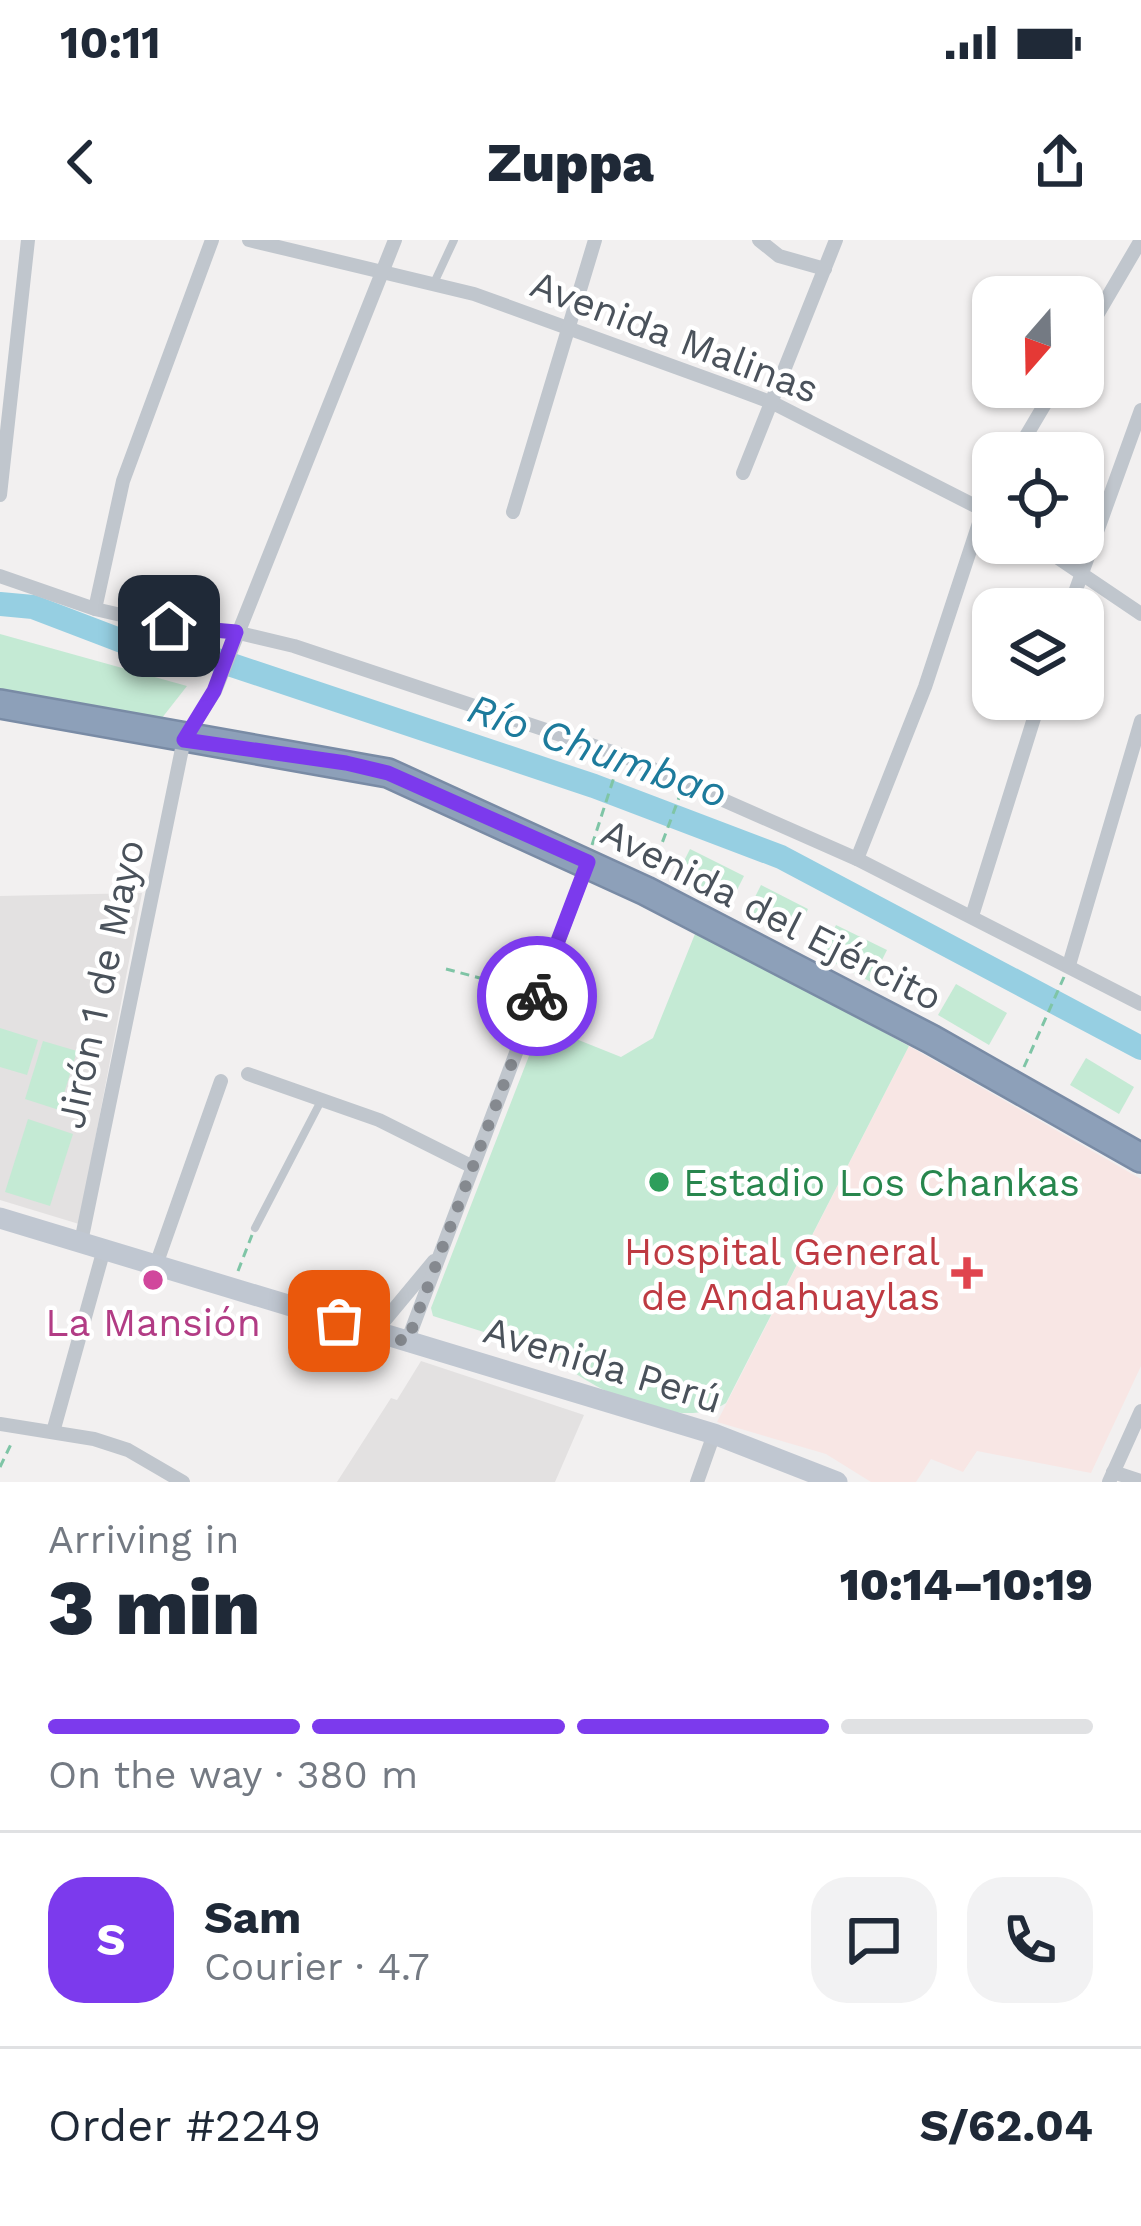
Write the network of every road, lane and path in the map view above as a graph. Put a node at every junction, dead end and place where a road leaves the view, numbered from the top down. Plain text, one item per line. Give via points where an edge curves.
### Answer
1 (28, 240) edge
2 (212, 240) edge
3 (248, 240) edge
4 (394, 240) edge
5 (454, 240) edge
6 (595, 240) edge
7 (759, 240) edge
8 (836, 240) edge
9 (1141, 240) edge
10 (825, 269) junction
11 (381, 271) junction
12 (434, 283) junction
13 (1104, 303) edge
14 (570, 328) junction
15 (773, 403) junction
16 (1141, 410) edge
17 (743, 473) dead end
18 (0, 495) edge
19 (972, 504) edge
20 (513, 512) dead end
21 (972, 556) edge
22 (1067, 564) edge
23 (1080, 573) junction
24 (0, 576) edge
25 (1075, 588) edge
26 (95, 609) junction
27 (1141, 614) edge
28 (234, 634) junction
29 (0, 704) edge
30 (1033, 720) edge
31 (1141, 721) edge
32 (184, 740) junction
33 (612, 782) dead end
34 (674, 806) dead end
35 (857, 859) junction
36 (588, 862) junction
37 (646, 891) junction
38 (972, 916) junction
39 (1069, 964) junction
40 (446, 969) dead end
41 (1061, 986) dead end
42 (538, 993) junction
43 (1141, 1004) edge
44 (248, 1074) dead end
45 (221, 1081) dead end
46 (1016, 1085) junction
47 (323, 1098) junction
48 (1141, 1159) edge
49 (473, 1167) junction
50 (0, 1218) edge
51 (255, 1228) joint
52 (81, 1242) junction
53 (104, 1249) junction
54 (441, 1252) junction
55 (156, 1265) junction
56 (231, 1288) junction
57 (375, 1332) junction
58 (407, 1342) junction
59 (1141, 1411) edge
60 (0, 1424) edge
61 (19, 1427) junction
62 (53, 1432) junction
63 (714, 1434) junction
64 (0, 1467) edge
65 (1111, 1477) edge
66 (1141, 1481) edge
67 (183, 1482) edge
68 (697, 1482) edge
69 (837, 1482) edge

1 - 18 street
2 - 26 street via 123,481
3 - 11 street, Avenida Malinas
4 - 11 street, Jirón 1 de Mayo
5 - 12 lane
6 - 14 street
7 - 10 street via 779,256
8 - 10 street
9 - 13 street
10 - 15 street
11 - 12 street, Avenida Malinas
11 - 28 street, Jirón 1 de Mayo
12 - 14 street, Avenida Malinas
14 - 15 street, Avenida Malinas
14 - 20 street
15 - 17 street
15 - 19 street, Avenida Malinas
16 - 23 street
21 - 35 street
22 - 23 street
23 - 25 street
23 - 27 street
24 - 26 street
26 - 28 street
28 - 32 street, Jirón 1 de Mayo via 214,691
28 - 35 street via 434,690 621,755
29 - 32 highway, Avenida del Ejército
30 - 38 street
31 - 39 street
32 - 36 highway, Avenida del Ejército via 388,773
32 - 52 street, Jirón 1 de Mayo
33 - 36 path
34 - 37 path
35 - 38 street
36 - 37 highway, Avenida del Ejército
36 - 42 street
37 - 46 highway, Avenida del Ejército
38 - 39 street
39 - 43 street
40 - 42 path
41 - 46 path
42 - 49 street
44 - 47 street
45 - 55 street
46 - 48 highway, Avenida del Ejército
47 - 49 street
47 - 51 lane
49 - 54 street
50 - 52 street, Avenida Perú
51 - 56 path
52 - 53 street, Avenida Perú
53 - 55 street, Avenida Perú
53 - 62 street
54 - 57 street
54 - 58 street
55 - 56 street, Avenida Perú
56 - 57 street, Avenida Perú
57 - 58 street, Avenida Perú
58 - 63 street, Avenida Perú
59 - 65 street
60 - 61 street
61 - 62 street
61 - 64 path
62 - 67 street via 128,1450
63 - 68 street
63 - 69 street, Avenida Perú
65 - 66 street

